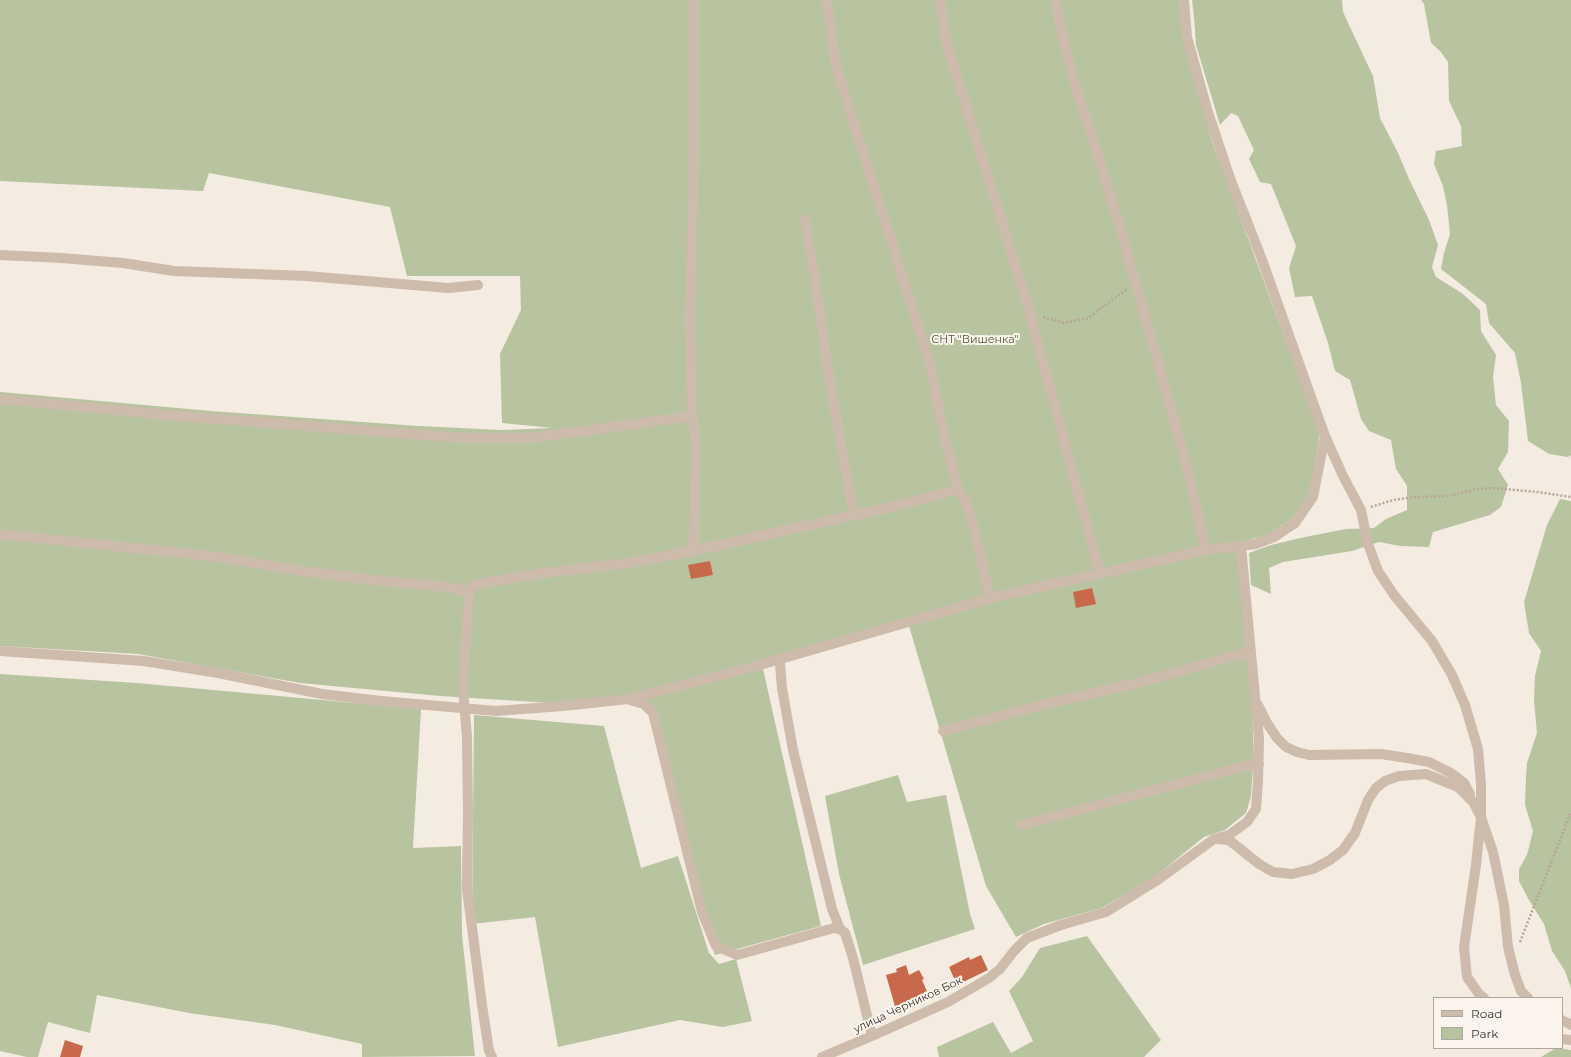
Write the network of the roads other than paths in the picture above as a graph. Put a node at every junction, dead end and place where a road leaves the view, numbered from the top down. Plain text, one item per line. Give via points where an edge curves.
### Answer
1 (694, 0) edge
2 (826, 0) edge
3 (940, 0) edge
4 (1056, 0) edge
5 (1184, 0) edge
6 (805, 219) dead end
7 (0, 255) edge
8 (478, 285) dead end
9 (0, 399) edge
10 (693, 416) junction
11 (1325, 436) junction
12 (959, 488) junction
13 (856, 515) junction
14 (0, 534) edge
15 (1241, 546) junction
16 (1206, 550) junction
17 (688, 552) junction
18 (1100, 573) junction
19 (469, 595) junction
20 (990, 598) junction
21 (0, 651) edge
22 (1251, 651) junction
23 (778, 659) junction
24 (1255, 698) junction
25 (628, 700) junction
26 (464, 708) junction
27 (943, 731) dead end
28 (1259, 764) junction
29 (1474, 802) junction
30 (1481, 817) junction
31 (1022, 825) dead end
32 (1214, 839) junction
33 (840, 929) junction
34 (1483, 997) edge
35 (1527, 997) edge
36 (872, 1036) junction
37 (492, 1057) edge
38 (822, 1057) edge

1 - 10 street via 690,315
2 - 12 street via 836,66 930,363 945,439
3 - 18 street via 947,44 1027,302
4 - 16 street via 1072,72 1185,458
5 - 11 street via 1187,36 1207,109
6 - 13 street via 832,396
7 - 8 street via 123,263 174,271 307,276 448,288
9 - 10 street via 463,438 531,438
10 - 17 street via 696,443 696,508 694,542
11 - 15 street via 1313,497 1295,522 1274,537 1256,544
11 - 30 street via 1342,476 1361,510 1368,544 1378,571 1432,641 1466,705 1478,749
12 - 13 street
12 - 20 street via 972,519
13 - 17 street
14 - 19 street via 219,556 303,572 431,585 460,590
15 - 16 street
15 - 22 street, улица Черников Бок
16 - 18 street
17 - 19 street via 477,584 470,588
18 - 20 street
19 - 26 street via 463,681
20 - 23 street
21 - 26 street via 144,661 322,694
22 - 24 street, улица Черников Бок
22 - 27 street via 1138,683
23 - 25 street
23 - 33 street via 794,750 830,902
24 - 28 street, улица Черников Бок
24 - 29 street via 1266,723 1286,747 1309,755 1381,754 1429,762 1464,783
25 - 26 street via 496,711
25 - 33 street via 644,704 653,713 702,912 716,946 737,955 834,928
26 - 37 street via 467,737 467,889 483,1013
28 - 31 street
28 - 32 street, улица Черников Бок via 1256,809 1248,822 1229,835
29 - 30 street
29 - 32 street via 1458,787 1426,774 1412,774 1384,781 1368,800 1355,833 1343,850 1312,869 1292,874 1273,872 1229,840
30 - 34 street via 1464,946 1467,977
30 - 35 street via 1499,876 1508,947 1515,975 1521,991
32 - 36 street, улица Черников Бок via 1159,879 1106,912 1061,924 1027,938 989,978 948,1002
33 - 36 street via 845,933 853,958
36 - 38 street, улица Черников Бок

